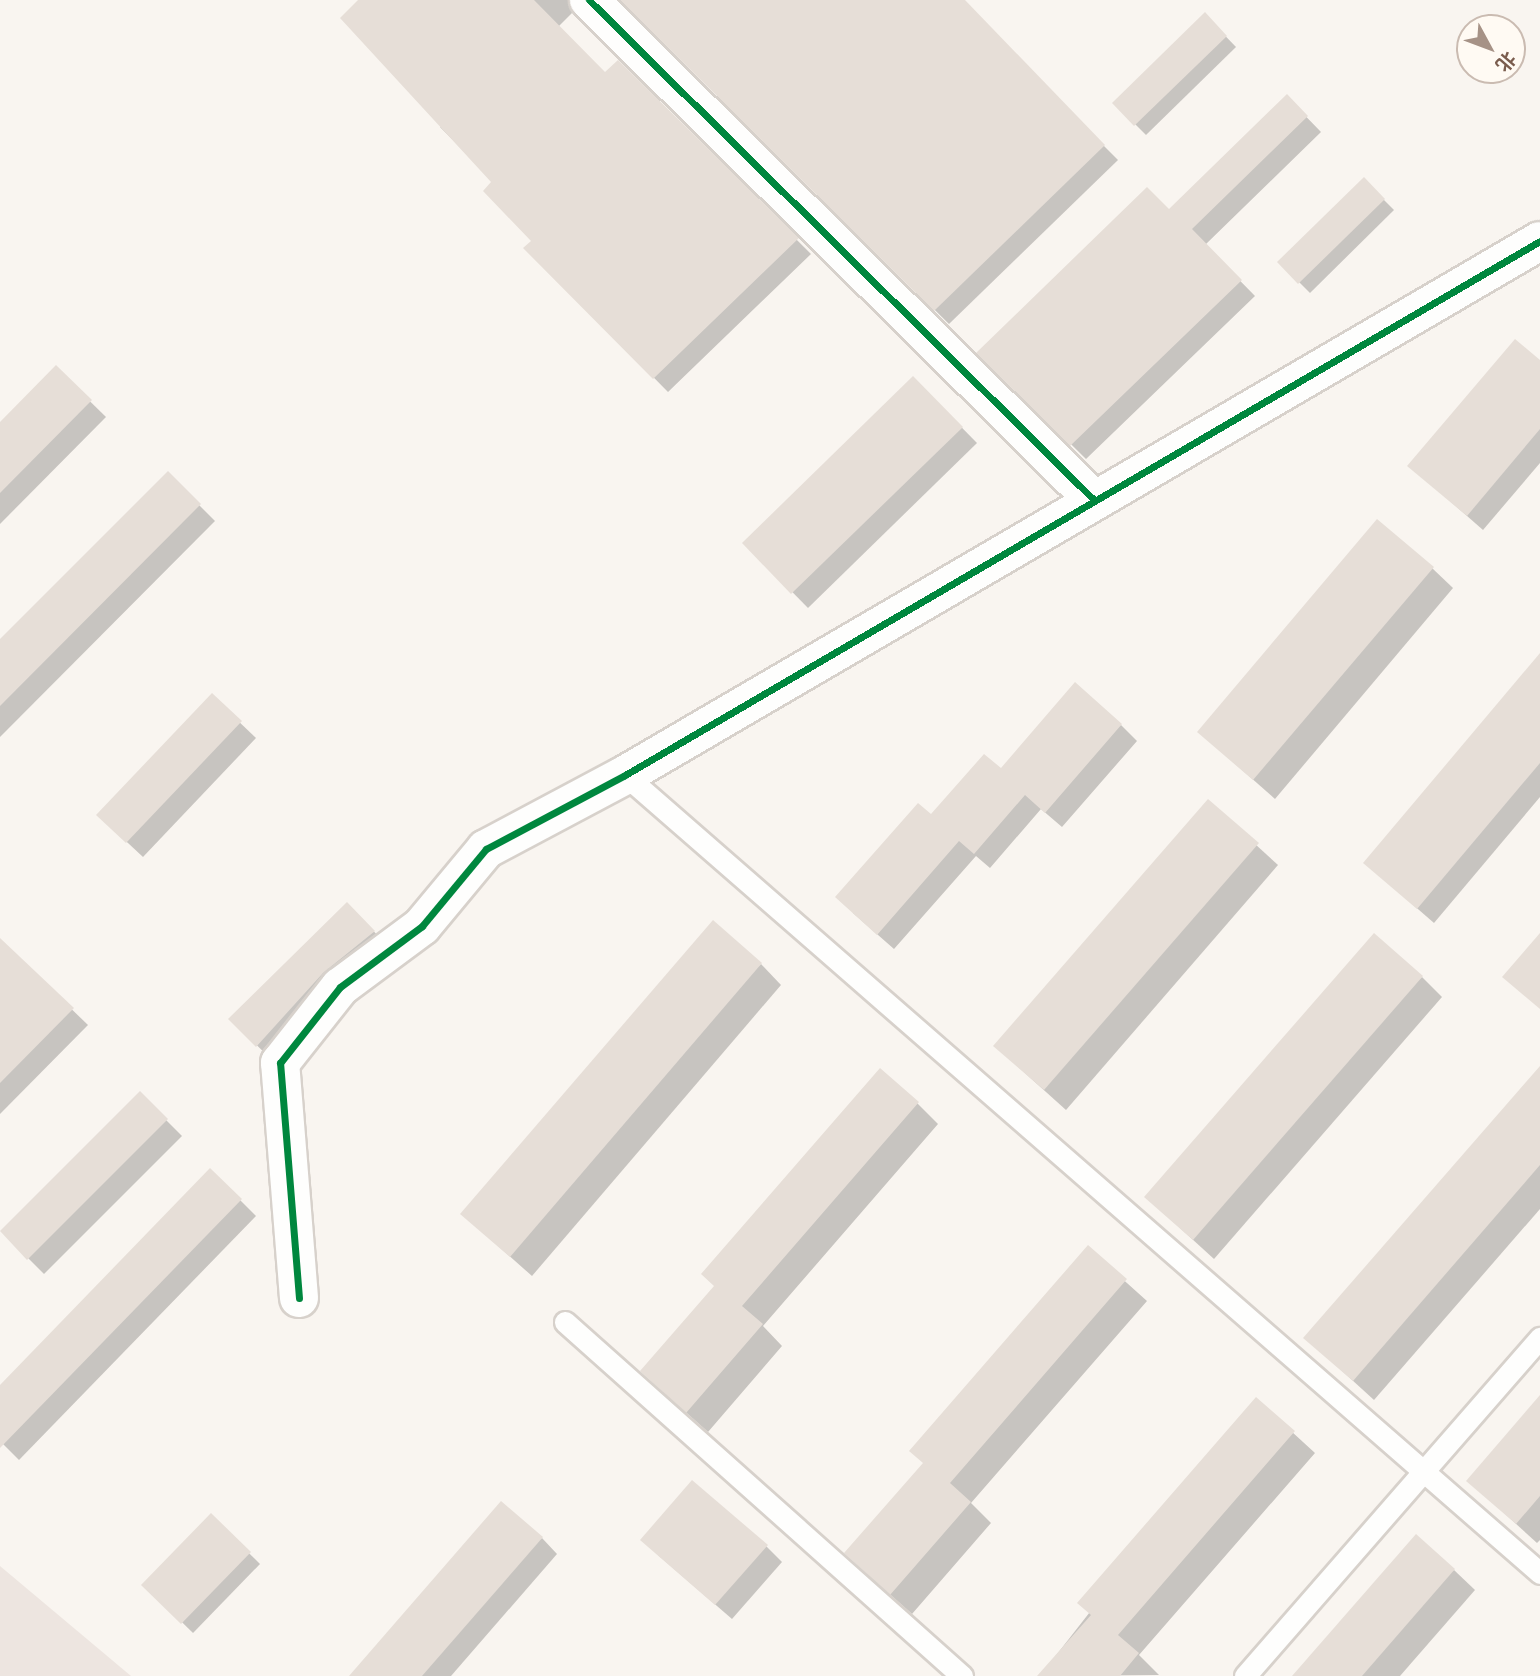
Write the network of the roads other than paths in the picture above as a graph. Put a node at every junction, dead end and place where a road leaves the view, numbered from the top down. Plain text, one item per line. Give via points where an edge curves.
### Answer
1 (589, 0) edge
2 (1540, 241) edge
3 (1093, 499) junction
4 (625, 775) junction
5 (299, 1298) dead end
6 (565, 1322) dead end
7 (1540, 1338) edge
8 (1421, 1469) junction
9 (1540, 1573) edge
10 (962, 1676) edge
11 (1245, 1676) edge

1 - 3 street
2 - 3 street
3 - 4 street
4 - 5 street via 486,849 422,926 340,987 280,1063
4 - 8 lane
6 - 10 lane
7 - 8 lane
8 - 9 lane
8 - 11 lane

